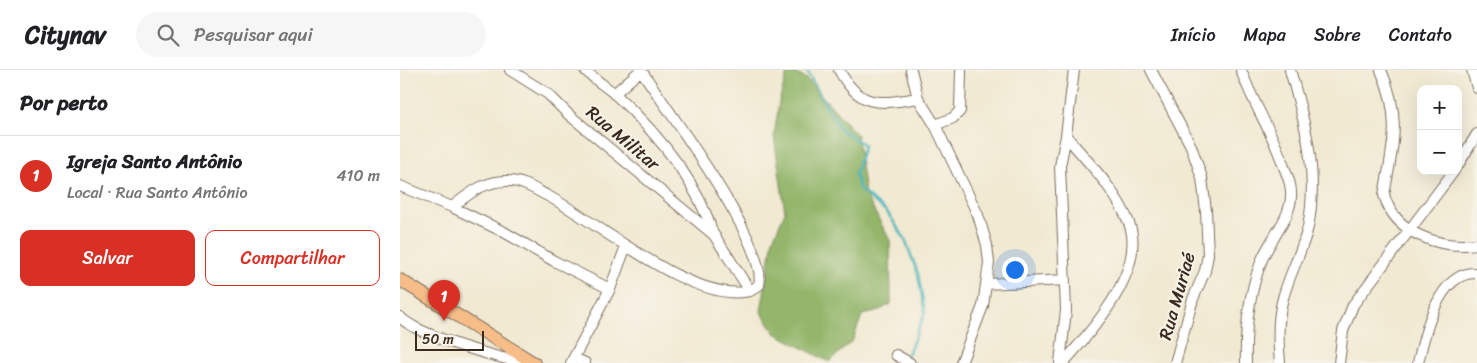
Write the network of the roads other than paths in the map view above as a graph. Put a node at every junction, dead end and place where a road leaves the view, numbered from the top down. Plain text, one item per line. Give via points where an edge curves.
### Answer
1 (510, 70) edge
2 (585, 70) edge
3 (641, 70) edge
4 (839, 70) edge
5 (911, 70) edge
6 (961, 70) edge
7 (1074, 70) edge
8 (1151, 70) edge
9 (1241, 70) edge
10 (1290, 70) edge
11 (1381, 70) edge
12 (1472, 70) edge
13 (1477, 88) edge
14 (614, 94) junction
15 (918, 98) junction
16 (935, 125) junction
17 (1477, 134) edge
18 (1066, 136) junction
19 (1462, 159) edge
20 (1451, 175) edge
21 (400, 186) edge
22 (452, 207) junction
23 (1408, 230) junction
24 (714, 235) junction
25 (1477, 244) edge
26 (626, 246) junction
27 (1477, 273) edge
28 (400, 280) edge
29 (1065, 280) junction
30 (987, 284) junction
31 (610, 289) junction
32 (750, 291) junction
33 (400, 317) edge
34 (480, 353) junction
35 (572, 361) edge
36 (477, 363) edge
37 (524, 363) edge
38 (534, 363) edge
39 (585, 363) edge
40 (961, 363) edge
41 (1061, 363) edge
42 (1175, 363) edge
43 (1246, 363) edge
44 (1280, 363) edge
45 (1339, 363) edge
46 (1418, 363) edge

1 - 24 street, Rua Militar via 548,94
2 - 14 street
3 - 14 street
3 - 32 street via 739,219 760,278 756,288
4 - 15 street via 858,96 873,102
5 - 15 street
6 - 16 street via 960,111 953,118
7 - 18 street
8 - 42 street, Rua Muriaé via 1191,146 1202,178 1206,211 1208,255
9 - 43 street via 1291,186 1288,212 1261,262 1254,283 1248,310
10 - 44 street via 1312,156 1312,197 1300,255 1282,303 1278,346
11 - 23 street via 1389,88 1395,122 1384,195 1387,205
12 - 13 street
14 - 24 street via 658,138 684,174 706,209
15 - 16 street
16 - 30 street via 978,215 987,245
17 - 19 street
18 - 29 street via 1060,166
18 - 41 street via 1116,199 1130,225 1133,243 1119,290 1105,313
20 - 23 street
21 - 22 street
22 - 26 street via 486,184 510,180 570,208
22 - 31 street
23 - 25 street via 1444,244
23 - 45 street via 1354,305 1343,331
24 - 32 street
26 - 31 street
26 - 32 street via 658,266 705,286 729,293
27 - 46 street via 1458,279 1443,294 1428,320
28 - 38 main road
29 - 30 street
29 - 41 street
30 - 40 street via 983,306
31 - 35 street
33 - 34 street
34 - 36 street
34 - 37 street
35 - 39 street

